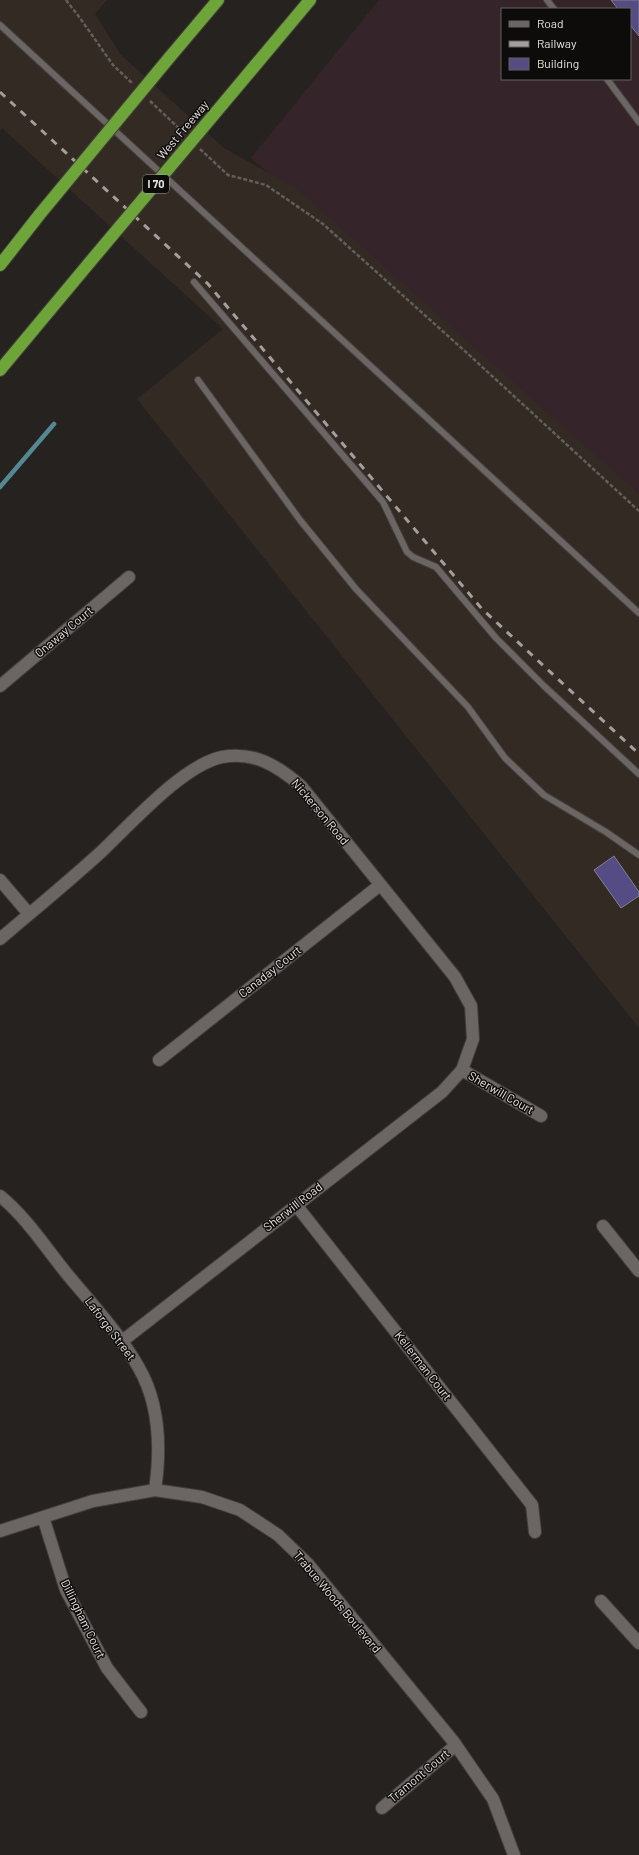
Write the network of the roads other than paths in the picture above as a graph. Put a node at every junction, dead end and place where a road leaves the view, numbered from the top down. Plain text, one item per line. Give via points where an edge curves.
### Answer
1 (218, 0) edge
2 (310, 0) edge
3 (547, 0) edge
4 (553, 8) edge
5 (0, 25) edge
6 (608, 80) edge
7 (639, 122) edge
8 (40, 214) junction
9 (0, 258) edge
10 (0, 265) edge
11 (194, 282) dead end
12 (0, 370) edge
13 (198, 380) dead end
14 (129, 577) dead end
15 (639, 613) edge
16 (0, 686) edge
17 (639, 774) edge
18 (639, 856) edge
19 (0, 880) edge
20 (380, 885) junction
21 (29, 914) junction
22 (0, 939) edge
23 (159, 1060) dead end
24 (462, 1070) junction
25 (541, 1116) dead end
26 (0, 1196) edge
27 (296, 1205) junction
28 (603, 1226) dead end
29 (639, 1271) edge
30 (121, 1342) junction
31 (155, 1490) junction
32 (43, 1517) junction
33 (0, 1531) edge
34 (535, 1532) dead end
35 (601, 1601) dead end
36 (639, 1643) edge
37 (141, 1712) dead end
38 (456, 1745) junction
39 (382, 1808) dead end
40 (514, 1855) edge

1 - 8 highway, bridge
2 - 12 highway, West Freeway / I 70, bridge
3 - 4 lane
5 - 15 lane
6 - 7 lane
8 - 9 highway
8 - 10 highway
11 - 17 lane via 383,502 407,552 436,567 496,638
13 - 18 lane via 300,520 356,589 468,707 505,758 544,795 606,832
14 - 16 street, Onaway Court
19 - 21 street
20 - 21 street, Nickerson Road via 301,786 285,772 266,761 245,756 222,757 202,764 182,776
20 - 23 street, Canaday Court
20 - 24 street, Nickerson Road via 455,977 470,1006 473,1039
21 - 22 street, Nickerson Road
24 - 25 street, Sherwill Court
24 - 27 street, Sherwill Road via 442,1092
26 - 30 street, Laforge Street via 28,1225
27 - 30 street, Sherwill Road
27 - 34 street, Kellerman Court via 532,1505
28 - 29 street
30 - 31 street, Laforge Street via 139,1369 156,1414 159,1462
31 - 32 street, Trabue Woods Boulevard via 92,1501
31 - 38 street, Trabue Woods Boulevard via 202,1497 240,1510 278,1536 308,1564
32 - 33 street, Trabue Woods Boulevard
32 - 37 street, Dillingham Court via 66,1590 107,1668
35 - 36 street
38 - 39 street, Tramont Court
38 - 40 street, Trabue Woods Boulevard via 493,1799

